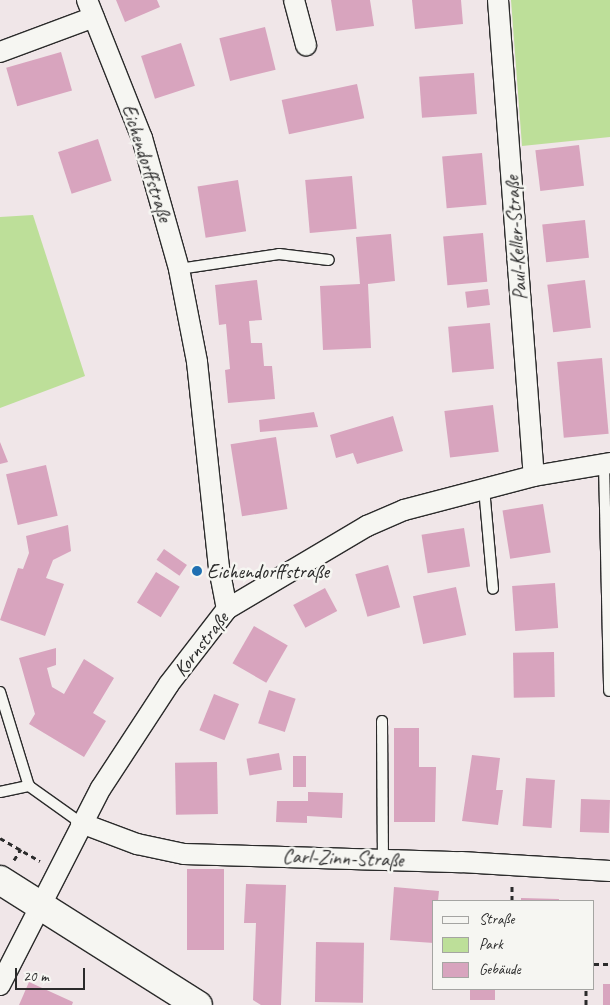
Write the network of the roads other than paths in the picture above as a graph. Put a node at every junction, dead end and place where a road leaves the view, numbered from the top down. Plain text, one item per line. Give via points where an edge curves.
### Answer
1 (294, 0) edge
2 (498, 0) edge
3 (91, 8) edge
4 (306, 45) dead end
5 (0, 52) edge
6 (329, 260) dead end
7 (180, 269) junction
8 (607, 463) edge
9 (534, 476) junction
10 (484, 488) junction
11 (493, 590) dead end
12 (227, 609) junction
13 (609, 691) edge
14 (0, 692) edge
15 (382, 721) dead end
16 (29, 786) junction
17 (0, 792) edge
18 (81, 823) junction
19 (383, 859) junction
20 (610, 871) edge
21 (0, 880) edge
22 (40, 906) junction
23 (0, 986) edge
24 (186, 997) edge

1 - 4 street
2 - 9 street, Paul-Keller-Straße
3 - 5 street, Eichendorffstraße
3 - 7 street, Eichendorffstraße via 142,138
6 - 7 lane via 279,254
7 - 12 street, Eichendorffstraße via 196,354 219,568
8 - 9 street, Kornstraße
8 - 13 lane
9 - 10 street, Kornstraße
10 - 11 lane
10 - 12 street, Kornstraße via 414,507 367,526
12 - 18 street, Kornstraße via 169,684
14 - 16 lane
15 - 19 lane
16 - 17 lane
16 - 18 lane
18 - 19 street, Carl-Zinn-Straße via 137,844 184,854
18 - 22 street, Kornstraße
19 - 20 street, Carl-Zinn-Straße
21 - 22 main road
22 - 23 street, Kornstraße
22 - 24 main road

